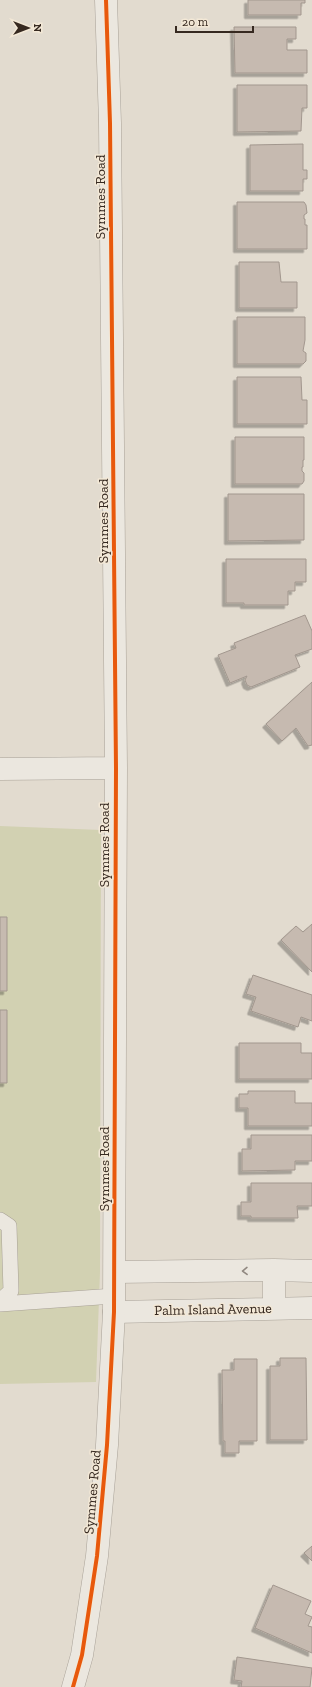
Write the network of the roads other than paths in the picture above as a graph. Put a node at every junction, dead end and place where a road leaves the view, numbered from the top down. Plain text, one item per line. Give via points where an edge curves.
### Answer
1 (106, 0) edge
2 (116, 768) junction
3 (0, 769) edge
4 (0, 1220) edge
5 (274, 1270) junction
6 (312, 1271) edge
7 (115, 1272) junction
8 (0, 1302) edge
9 (114, 1304) junction
10 (274, 1308) junction
11 (312, 1308) edge
12 (73, 1687) edge

1 - 2 street, Symmes Road via 110,131
2 - 3 street
2 - 7 street, Symmes Road
4 - 8 lane via 9,1226 11,1291
5 - 6 street
5 -> 7 street
5 - 10 street
7 - 9 street, Symmes Road
8 - 9 lane
9 - 10 street, Palm Island Avenue
9 - 12 street, Symmes Road via 107,1445 97,1556 82,1655
10 - 11 street, Palm Island Avenue

